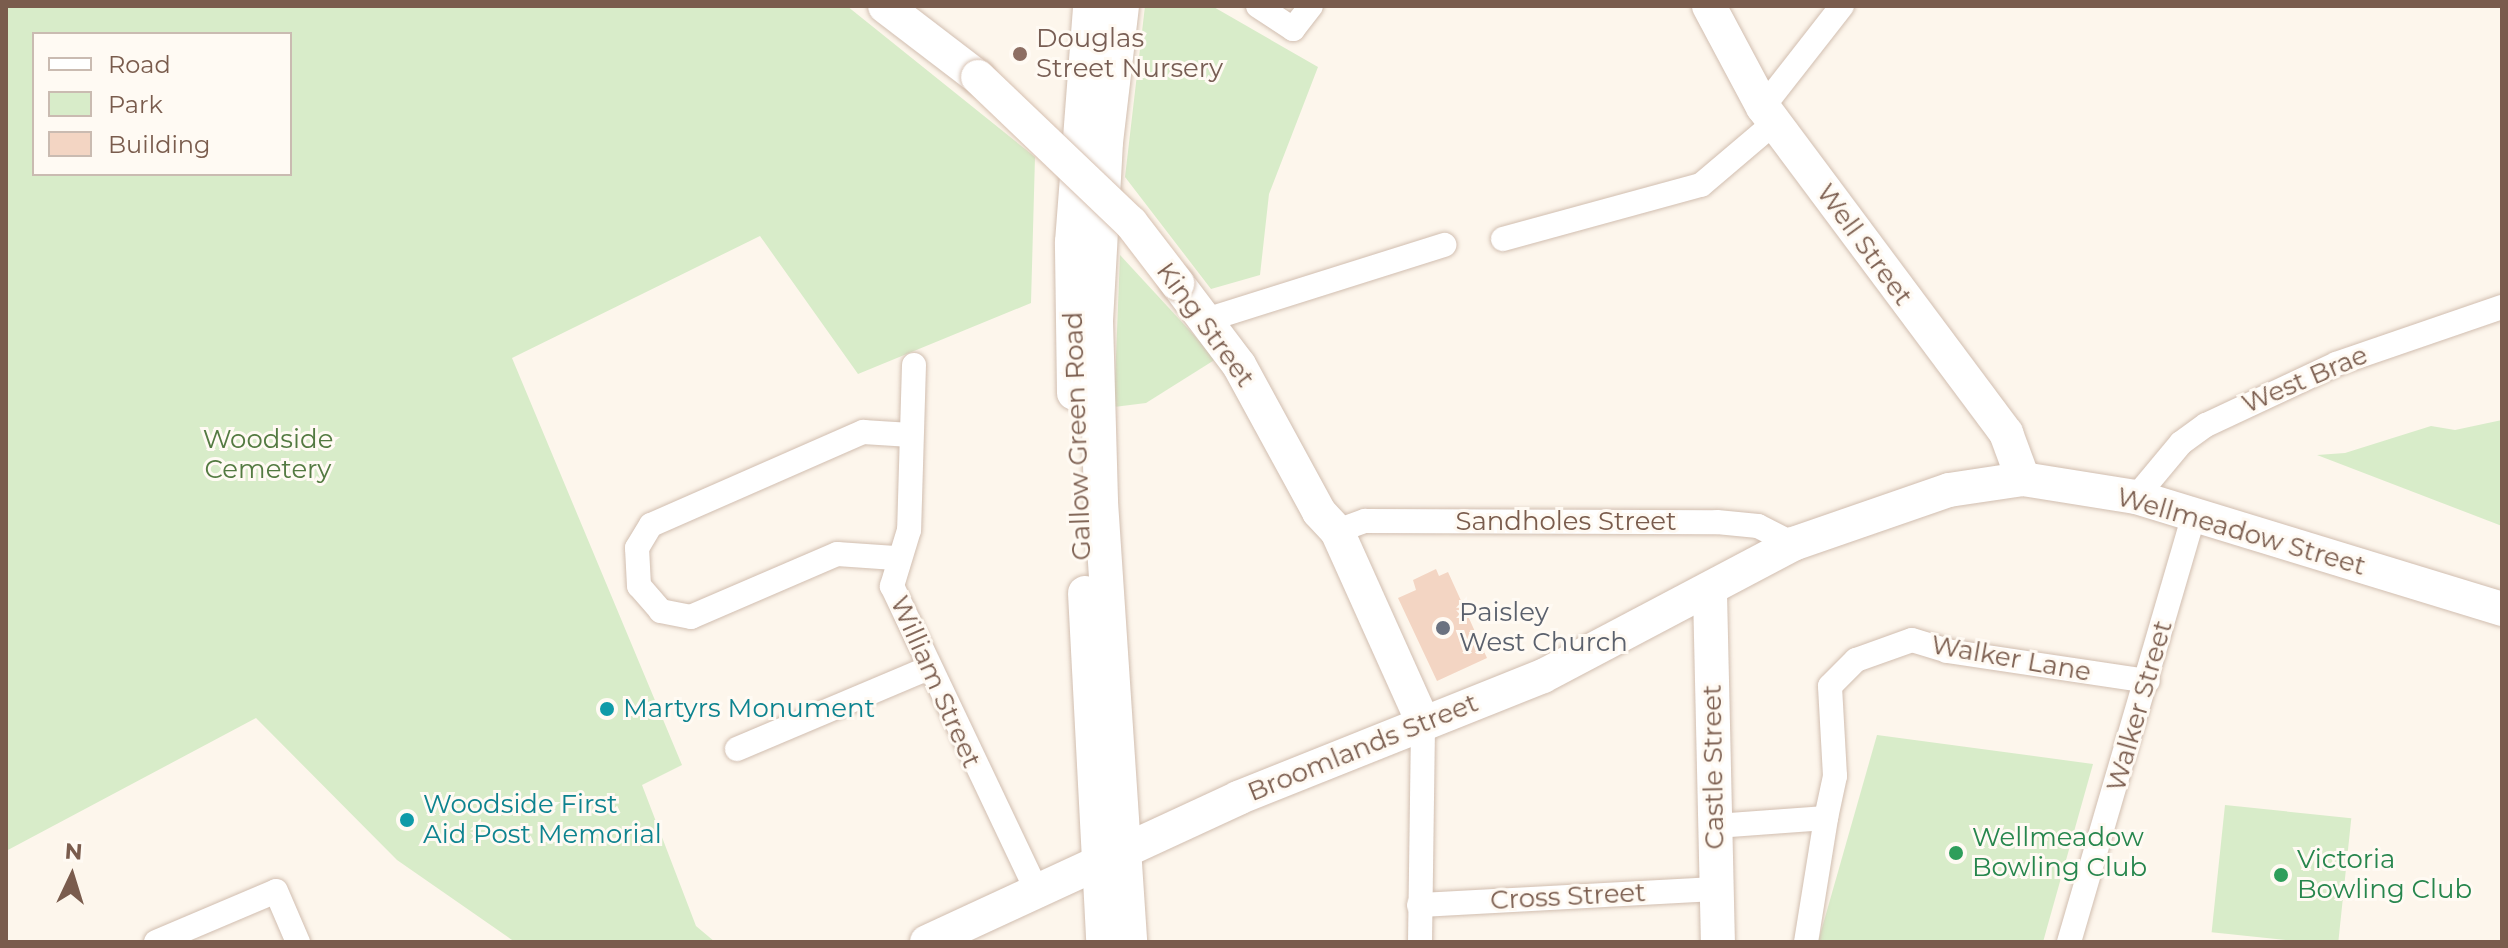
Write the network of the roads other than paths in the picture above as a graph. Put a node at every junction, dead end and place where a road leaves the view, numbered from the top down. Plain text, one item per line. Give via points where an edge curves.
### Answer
1 (885, 6) edge
2 (1090, 6) edge
3 (1122, 6) edge
4 (1258, 6) edge
5 (1311, 6) edge
6 (1709, 6) edge
7 (1842, 6) edge
8 (1768, 115) junction
9 (1503, 239) dead end
10 (1444, 245) dead end
11 (2502, 307) edge
12 (1206, 320) junction
13 (914, 365) dead end
14 (911, 435) junction
15 (2023, 479) junction
16 (2136, 497) junction
17 (2194, 514) junction
18 (1337, 531) junction
19 (1793, 544) junction
20 (895, 558) junction
21 (1710, 593) junction
22 (2502, 609) edge
23 (926, 669) junction
24 (2148, 681) junction
25 (1423, 722) junction
26 (737, 749) dead end
27 (1826, 818) junction
28 (1716, 826) junction
29 (1112, 860) junction
30 (1717, 889) junction
31 (1038, 893) junction
32 (1419, 905) junction
33 (156, 942) edge
34 (298, 942) edge
35 (927, 942) edge
36 (1103, 942) edge
37 (1130, 942) edge
38 (1420, 942) edge
39 (1718, 942) edge
40 (1806, 942) edge
41 (2069, 942) edge

1 - 12 street, King Street, bridge via 978,77 1131,223
2 - 29 street, Gallow Green Road via 1080,75 1072,270
3 - 29 street, Gallow Green Road via 1106,142 1096,321
4 - 5 street via 1293,29
6 - 8 street, Well Street
7 - 8 street
8 - 9 street via 1701,185
8 - 15 street, Well Street via 2006,433
10 - 12 street
11 - 16 street, West Brae via 2336,364 2206,425 2181,443
12 - 18 street, King Street via 1239,365 1319,512
13 - 14 street, William Street
14 - 20 street, William Street via 909,530
14 - 20 street via 863,432 651,525 637,548 639,586 661,611 691,617 837,554
15 - 16 street, Wellmeadow Street
15 - 19 street, Wellmeadow Street via 1949,490
16 - 17 street, Wellmeadow Street
17 - 22 street, Wellmeadow Street
17 - 24 street, Walker Street
18 - 19 street, Sandholes Street via 1365,521 1717,522 1758,526
18 - 25 street, King Street
19 - 21 street, Broomlands Street
20 - 23 street, William Street via 892,586
21 - 25 street, Broomlands Street via 1543,676
21 - 28 street, Castle Street
23 - 26 street
23 - 31 street, William Street
24 - 27 street, Walker Lane via 1947,651 1912,640 1856,660 1830,686 1835,776
24 - 41 street, Walker Street
25 - 29 street, Broomlands Street via 1238,798
25 - 32 street
27 - 28 street
27 - 40 street, Walker Lane
28 - 30 street, Castle Street
29 - 31 street, Broomlands Street
29 - 36 street
29 - 37 street
30 - 32 street, Cross Street
30 - 39 street, Castle Street
31 - 35 street, Broomlands Street
32 - 38 street
33 - 34 street via 276,891

